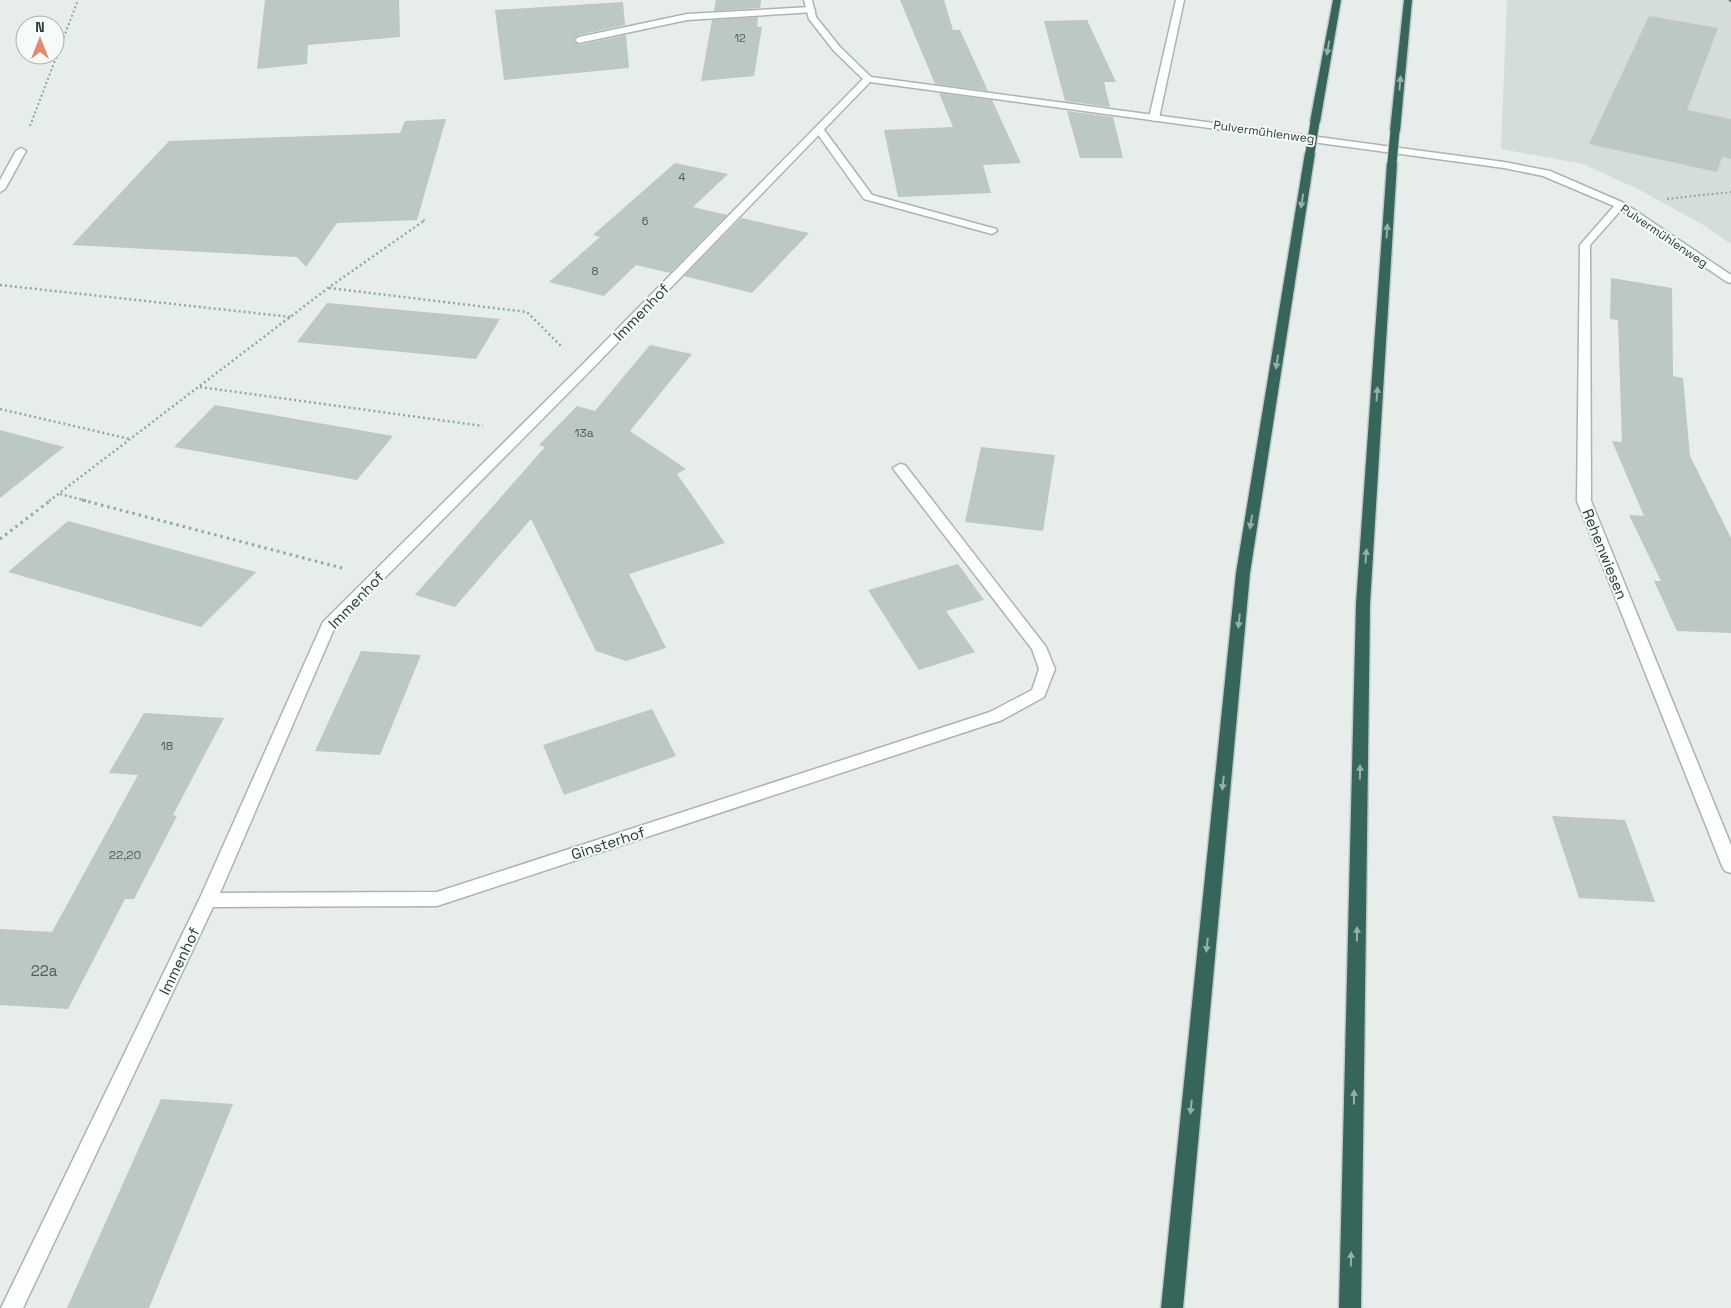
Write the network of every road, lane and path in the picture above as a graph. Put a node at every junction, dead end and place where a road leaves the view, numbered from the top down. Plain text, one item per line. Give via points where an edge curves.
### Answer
1 (78, 0) edge
2 (1180, 0) edge
3 (1337, 0) edge
4 (1408, 0) edge
5 (809, 5) edge
6 (580, 40) dead end
7 (868, 79) junction
8 (1154, 118) junction
9 (820, 129) junction
10 (21, 151) joint
11 (0, 189) edge
12 (1731, 192) edge
13 (1620, 205) junction
14 (426, 219) dead end
15 (992, 231) dead end
16 (1731, 280) edge
17 (0, 285) edge
18 (328, 288) junction
19 (291, 317) junction
20 (585, 369) junction
21 (199, 387) junction
22 (0, 408) edge
23 (523, 432) junction
24 (131, 439) junction
25 (900, 468) dead end
26 (60, 494) junction
27 (0, 539) edge
28 (378, 577) junction
29 (1731, 866) edge
30 (208, 900) junction
31 (12, 1308) edge
32 (1172, 1308) edge
33 (1350, 1308) edge

1 - 10 path
2 - 8 street
3 -> 32 highway, bridge via 1243,573
33 -> 4 highway, bridge via 1363,604 1392,163
5 - 6 street via 687,17
5 - 7 street via 812,17 837,50
7 - 8 street, Pulvermühlenweg
7 - 9 street, Immenhof
8 - 13 street, Pulvermühlenweg via 1504,165 1546,173
9 - 15 street via 868,198
9 - 20 street, Immenhof
10 - 11 street
12 - 13 path
13 - 16 street, Pulvermühlenweg
13 - 29 street, Rehenwiesen via 1585,245 1584,501
14 - 18 path
17 - 19 path
18 - 19 path
18 - 20 path via 527,312
19 - 21 path
20 - 23 street, Immenhof
21 - 23 path
21 - 24 path
22 - 24 path
23 - 28 street, Immenhof
24 - 26 path
25 - 30 street, Ginsterhof via 1039,647 1047,669 1039,693 996,716 437,899
26 - 27 path
26 - 28 path
28 - 30 street, Immenhof via 328,626
30 - 31 street, Immenhof

